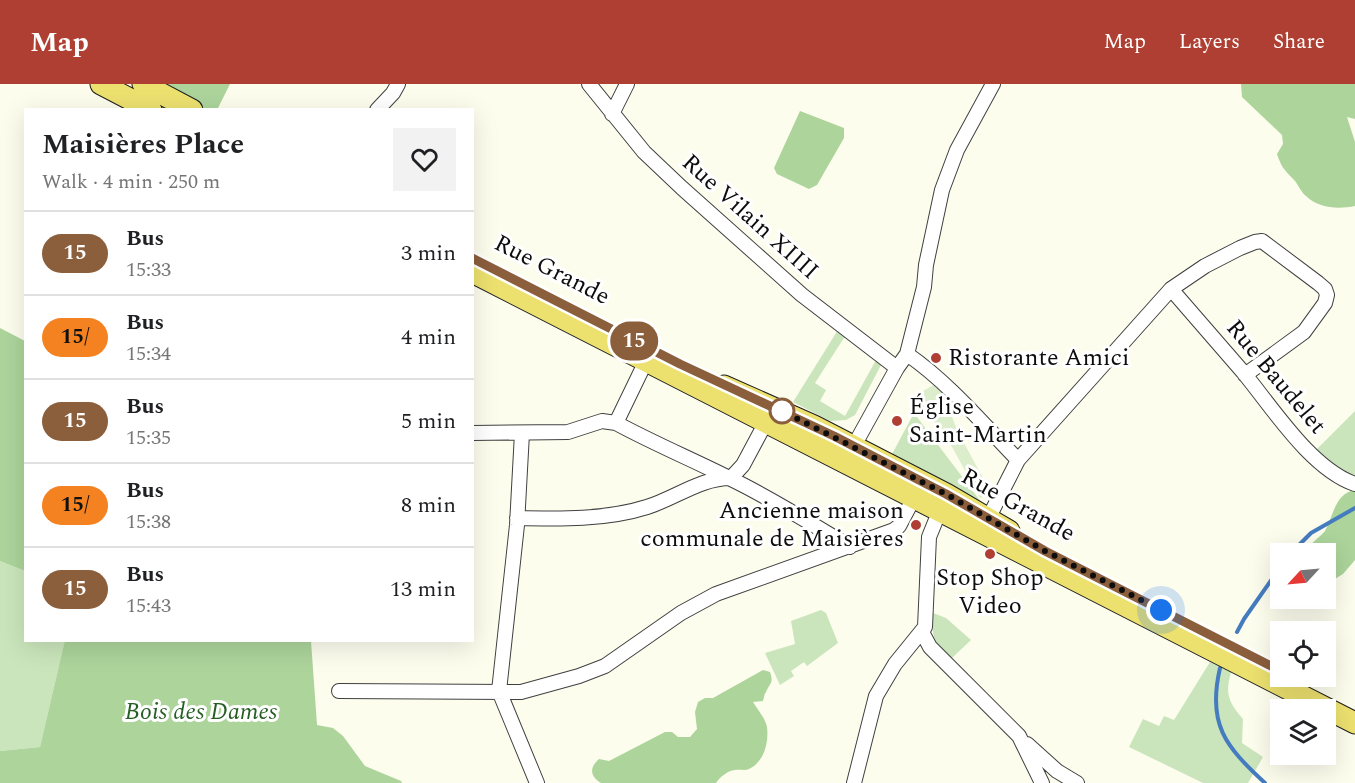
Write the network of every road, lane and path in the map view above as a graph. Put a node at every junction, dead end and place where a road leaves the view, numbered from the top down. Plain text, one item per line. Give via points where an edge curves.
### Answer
1 (100, 84) edge
2 (143, 84) edge
3 (398, 84) edge
4 (589, 84) edge
5 (627, 84) edge
6 (993, 84) edge
7 (147, 108) edge
8 (188, 108) edge
9 (379, 108) edge
10 (612, 114) junction
11 (474, 259) edge
12 (474, 273) edge
13 (1172, 289) junction
14 (907, 354) junction
15 (646, 361) junction
16 (897, 368) junction
17 (1245, 375) junction
18 (766, 422) junction
19 (616, 423) junction
20 (474, 433) edge
21 (522, 434) junction
22 (849, 454) junction
23 (1018, 460) junction
24 (730, 478) junction
25 (1355, 484) edge
26 (918, 490) junction
27 (943, 502) junction
28 (517, 518) junction
29 (988, 519) junction
30 (850, 547) junction
31 (921, 632) junction
32 (1270, 665) edge
33 (1312, 687) edge
34 (339, 691) dead end
35 (500, 691) junction
36 (1355, 709) edge
37 (1355, 723) edge
38 (1018, 736) junction
39 (537, 783) edge
40 (854, 783) edge
41 (1042, 783) edge
42 (1077, 783) edge

1 - 7 main road
2 - 8 main road
3 - 9 street
4 - 10 street, Rue Vilain XIIII
5 - 10 street
6 - 14 street via 957,150 942,190
10 - 16 street, Rue Vilain XIIII via 644,152 735,236 802,295
11 - 22 main road, Rue Grande via 680,364 814,426
12 - 15 main road, Rue Grande
13 - 17 street, Rue Baudelet
13 - 17 street via 1205,266 1258,241 1266,243 1324,289 1324,303 1304,332
13 - 23 street
14 - 16 street
14 - 23 street via 956,396
15 - 18 main road, Rue Grande
15 - 19 street
16 - 22 street
17 - 25 street, Rue Baudelet via 1312,454
18 - 22 main road, Rue Grande
18 - 24 street via 742,465
19 - 21 street via 602,422 568,432
19 - 24 street
20 - 21 street
21 - 28 street
22 - 26 main road, Rue Grande
23 - 29 street
24 - 28 street via 710,480 638,510 567,520
24 - 30 street
26 - 27 main road, Rue Grande
26 - 30 street via 899,526
27 - 29 main road, Rue Grande
27 - 31 street via 929,537 926,620
27 - 37 main road, Rue Grande
28 - 35 street
29 - 32 main road, Rue Grande
30 - 35 street via 716,594 592,672 521,692
31 - 38 street via 930,647
31 - 40 street via 876,696
33 - 36 main road
34 - 35 street
35 - 39 street
38 - 41 street
38 - 42 street

